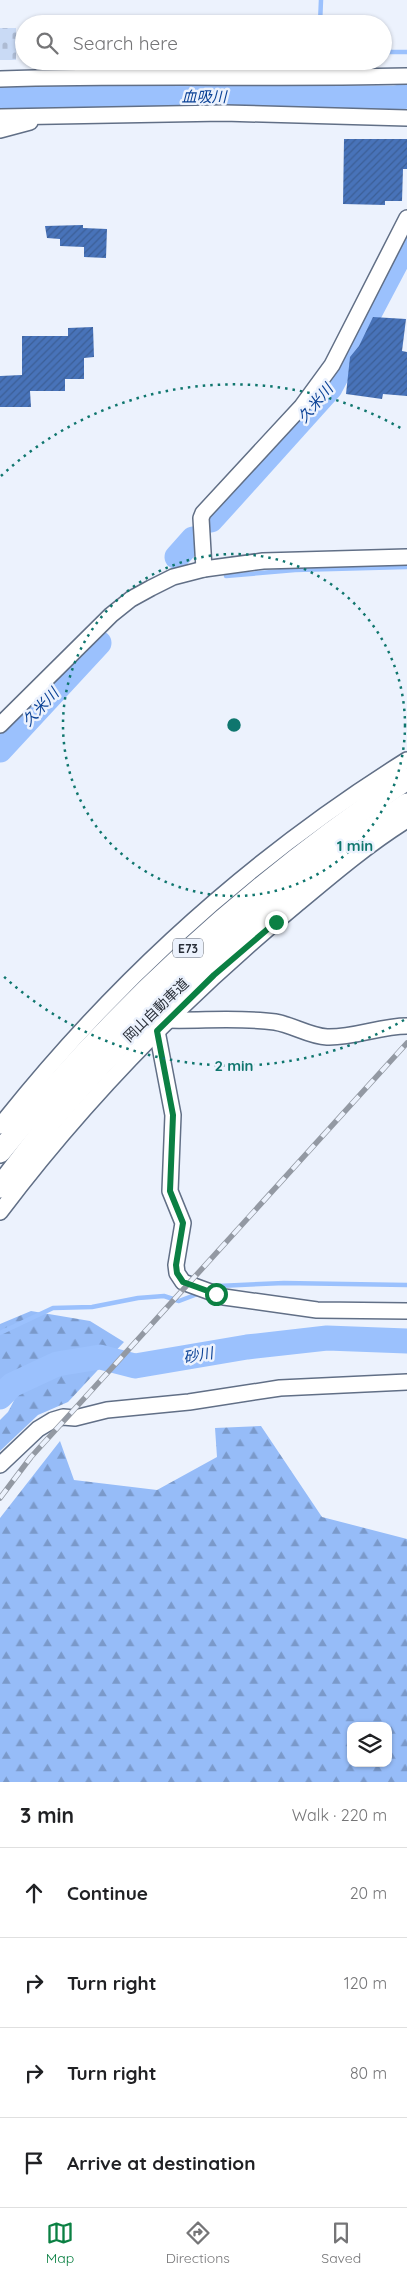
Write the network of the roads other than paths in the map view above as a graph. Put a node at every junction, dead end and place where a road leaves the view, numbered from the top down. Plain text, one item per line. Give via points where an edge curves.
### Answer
1 (407, 76) edge
2 (0, 79) edge
3 (51, 116) junction
4 (0, 118) edge
5 (407, 118) edge
6 (0, 130) edge
7 (407, 218) edge
8 (407, 556) edge
9 (204, 568) junction
10 (0, 725) edge
11 (407, 760) edge
12 (407, 779) edge
13 (407, 804) edge
14 (407, 820) edge
15 (162, 1026) junction
16 (407, 1026) edge
17 (0, 1126) edge
18 (0, 1152) edge
19 (0, 1187) edge
20 (0, 1212) edge
21 (407, 1311) edge
22 (407, 1382) edge
23 (0, 1465) edge

1 - 2 street
3 - 4 street
3 - 5 street via 224,113
3 - 6 street
7 - 9 street via 332,365 302,406 203,513
8 - 9 street via 263,561
9 - 10 street via 174,578 131,599 93,632
11 - 17 street via 313,822 226,892 136,974
12 - 18 highway, 岡山自動車道 / E73 via 267,881 188,949 105,1031
13 - 19 highway, 岡山自動車道 / E73 via 356,838 288,891 203,964 121,1044 51,1121
14 - 15 street via 373,842 276,922 214,975
15 - 16 street via 262,1021 328,1037
15 - 20 street via 89,1103
15 - 21 street via 173,1115 170,1191 183,1223 176,1265 183,1282 224,1297 317,1310
22 - 23 street via 280,1388 75,1418 63,1417 38,1429

